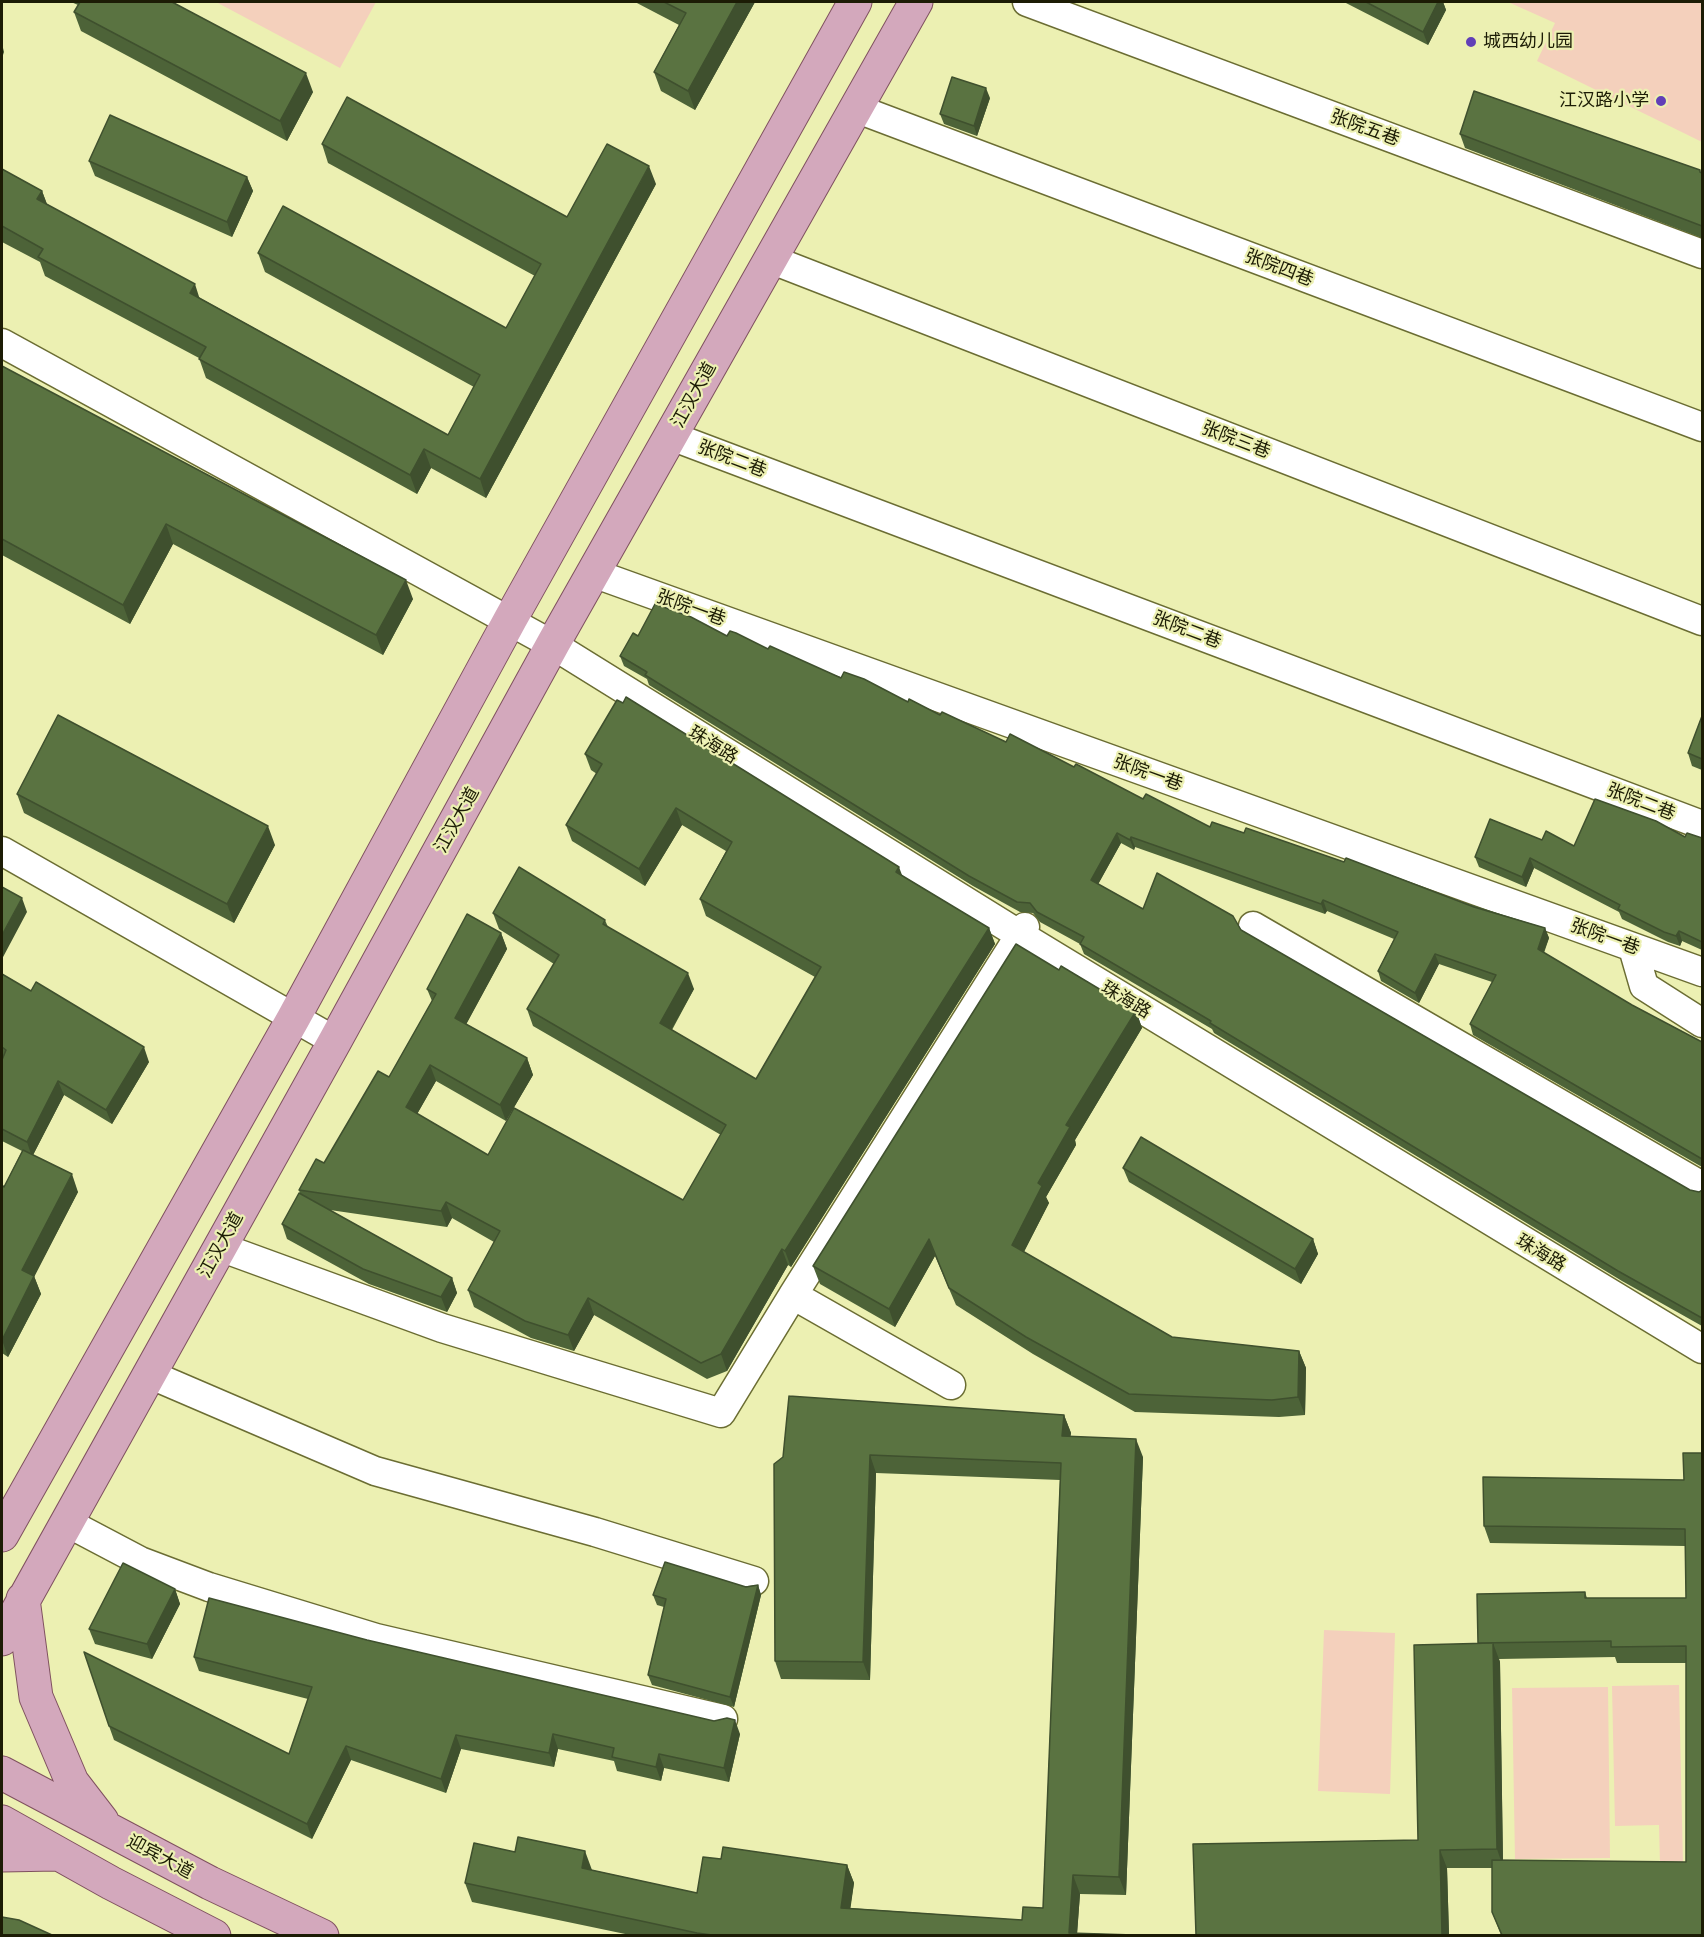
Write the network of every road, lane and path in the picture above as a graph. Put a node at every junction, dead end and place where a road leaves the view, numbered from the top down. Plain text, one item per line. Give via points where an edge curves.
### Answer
1 (855, 2) edge
2 (916, 2) edge
3 (1027, 2) edge
4 (855, 108) junction
5 (1702, 254) edge
6 (770, 260) junction
7 (2, 343) edge
8 (1702, 427) edge
9 (673, 431) junction
10 (596, 569) junction
11 (1702, 621) edge
12 (508, 623) junction
13 (555, 641) junction
14 (1702, 816) edge
15 (1702, 825) edge
16 (2, 851) edge
17 (1253, 926) dead end
18 (1022, 931) junction
19 (1634, 948) junction
20 (1702, 963) edge
21 (320, 968) junction
22 (1702, 972) edge
23 (362, 992) junction
24 (293, 1019) junction
25 (1702, 1023) edge
26 (335, 1041) junction
27 (259, 1079) junction
28 (302, 1102) junction
29 (1702, 1186) edge
30 (220, 1247) junction
31 (793, 1295) junction
32 (1702, 1341) edge
33 (1702, 1349) edge
34 (148, 1374) junction
35 (951, 1385) dead end
36 (66, 1522) junction
37 (2, 1535) edge
38 (754, 1581) dead end
39 (23, 1599) junction
40 (2, 1639) edge
41 (723, 1719) edge
42 (2, 1773) edge
43 (2, 1822) edge
44 (108, 1830) junction
45 (58, 1854) junction
46 (2, 1855) edge
47 (214, 1935) edge
48 (322, 1935) edge

1 - 12 main road
2 - 4 main road, 江汉大道
3 - 5 street, 张院五巷
4 - 6 main road, 江汉大道
4 - 8 street, 张院四巷
6 - 9 main road, 江汉大道
6 - 11 street, 张院三巷
7 - 12 street, 珠海路
9 - 10 main road, 江汉大道
9 - 14 street, 张院二巷
9 - 15 street, 张院二巷
10 - 13 main road, 江汉大道
10 - 19 street, 张院一巷
10 - 20 street, 张院一巷
12 - 13 street, 珠海路
12 - 21 main road
13 - 18 street, 珠海路
13 - 23 main road, 江汉大道
16 - 24 street
17 - 29 street
18 - 31 street
18 - 32 street, 珠海路
18 - 33 street, 珠海路
19 - 22 street, 张院一巷
19 - 25 street via 1644,986
21 - 23 main road via 320,986 325,994 346,1002
21 - 24 main road
23 - 26 main road, 江汉大道
24 - 26 street
24 - 27 main road
26 - 28 main road, 江汉大道
27 - 28 main road via 276,1071 286,1073 302,1086
27 - 37 main road
28 - 30 main road, 江汉大道
30 - 31 street via 442,1328 721,1413
30 - 34 main road, 江汉大道
31 - 35 street
34 - 36 main road, 江汉大道
34 - 38 street via 375,1471 596,1532
36 - 39 main road, 江汉大道
36 - 41 street via 140,1561 209,1587 365,1634
39 - 40 main road, 江汉大道
39 - 44 main road via 36,1697 72,1782
42 - 44 main road, 迎宾大道
43 - 45 main road
44 - 48 main road, 迎宾大道
45 - 46 main road
45 - 47 main road

